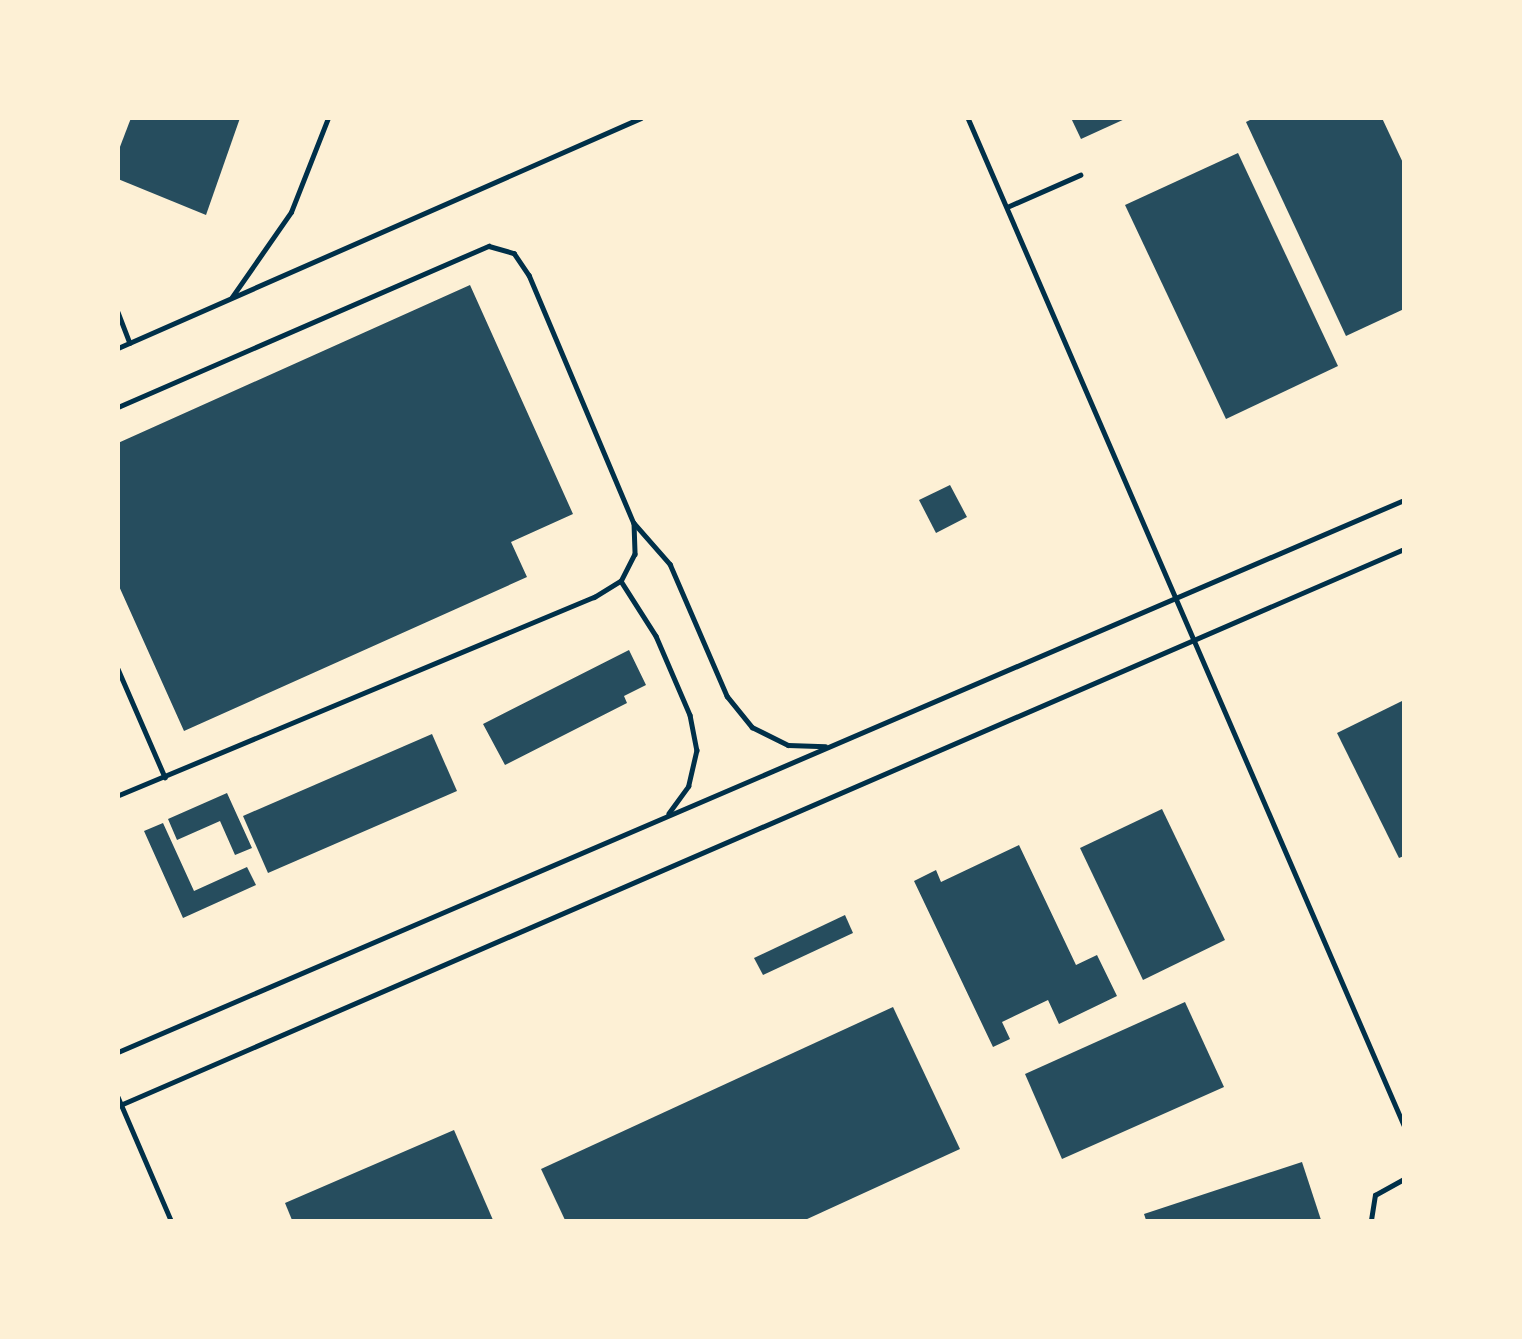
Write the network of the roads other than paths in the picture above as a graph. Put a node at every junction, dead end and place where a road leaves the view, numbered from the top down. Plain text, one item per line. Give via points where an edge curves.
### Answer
1 (328, 118) edge
2 (641, 118) edge
3 (968, 118) edge
4 (1080, 175) dead end
5 (1007, 207) junction
6 (231, 299) junction
7 (118, 312) edge
8 (130, 343) junction
9 (118, 348) edge
10 (118, 407) edge
11 (1404, 500) edge
12 (634, 523) junction
13 (1404, 549) edge
14 (621, 581) junction
15 (1175, 597) junction
16 (1193, 640) junction
17 (118, 669) edge
18 (828, 746) junction
19 (165, 777) junction
20 (118, 796) edge
21 (669, 815) junction
22 (118, 1052) edge
23 (118, 1097) edge
24 (120, 1106) edge
25 (1404, 1125) edge
26 (1404, 1179) edge
27 (171, 1221) edge
28 (1371, 1221) edge

1 - 6 lane via 291,212
2 - 6 lane
3 - 5 lane
4 - 5 lane
5 - 15 lane
6 - 8 lane
7 - 8 lane
8 - 9 lane
10 - 12 lane via 489,246 514,254 529,275
11 - 15 lane
12 - 14 lane via 635,554
12 - 18 lane via 670,564 727,696 752,727 788,745
13 - 16 lane
14 - 19 lane
14 - 21 lane via 651,626 690,715 695,759 689,786
15 - 16 lane
15 - 18 lane
16 - 24 lane
16 - 25 lane
17 - 19 lane
18 - 21 lane
19 - 20 lane
21 - 22 lane
23 - 24 lane
24 - 27 lane
26 - 28 lane via 1375,1195

